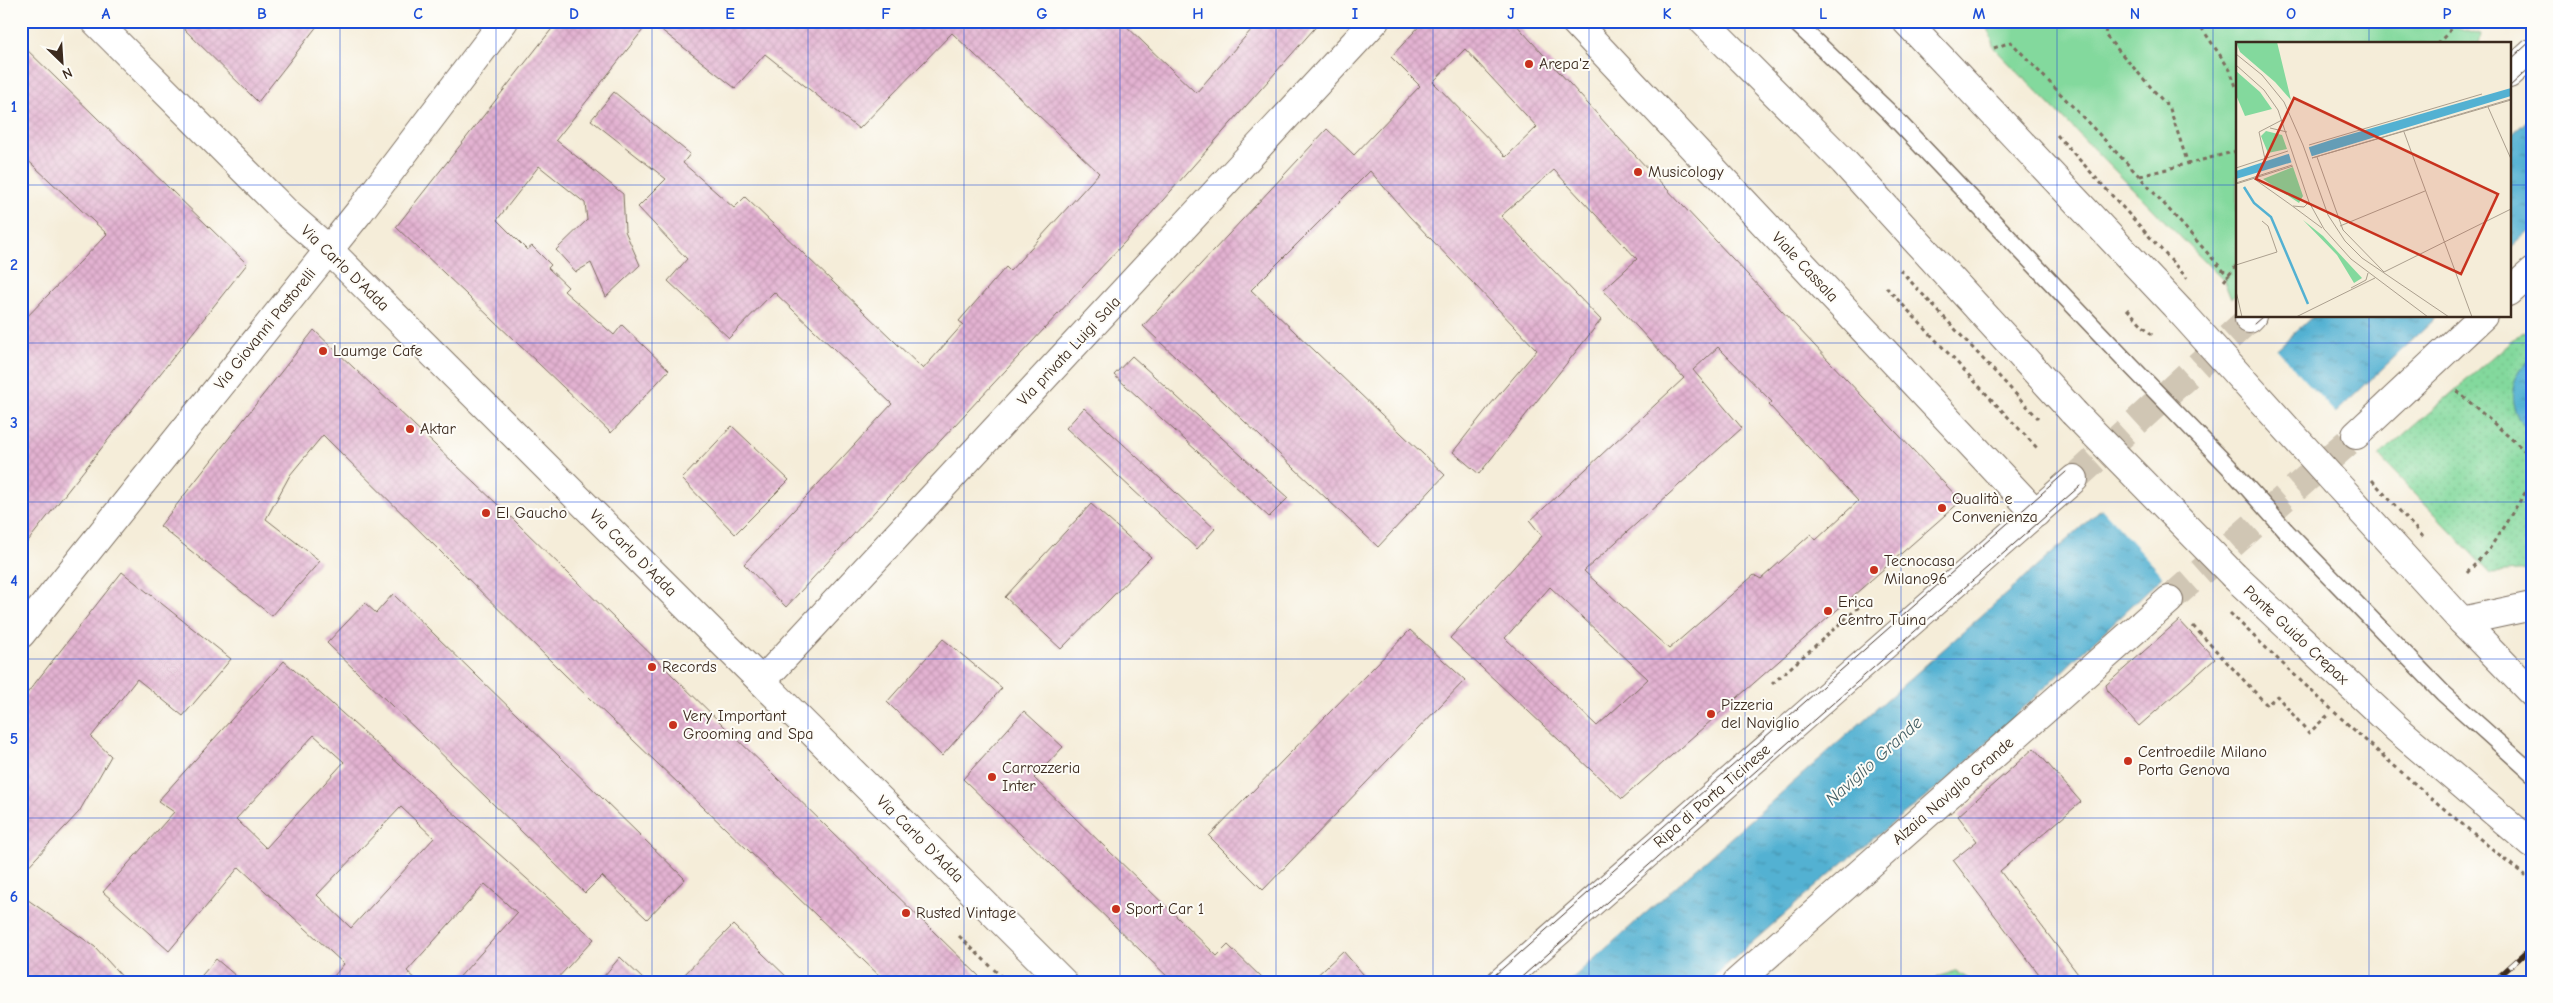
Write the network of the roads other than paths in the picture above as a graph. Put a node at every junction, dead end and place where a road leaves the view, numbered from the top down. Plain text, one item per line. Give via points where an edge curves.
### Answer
1 (95, 21) edge
2 (504, 21) edge
3 (1375, 21) edge
4 (1574, 21) edge
5 (1703, 21) edge
6 (1794, 21) edge
7 (1906, 21) edge
8 (2532, 53) edge
9 (2510, 73) edge
10 (328, 249) junction
11 (2532, 272) edge
12 (2510, 291) edge
13 (2481, 318) edge
14 (2356, 435) tunnel mouth
15 (2074, 479) tunnel mouth
16 (2036, 513) junction
17 (2169, 600) tunnel mouth
18 (2532, 606) edge
19 (2462, 621) junction
20 (21, 634) edge
21 (762, 681) junction
22 (2532, 693) edge
23 (2532, 773) edge
24 (2532, 844) edge
25 (1063, 982) edge
26 (1501, 982) edge
27 (1737, 982) edge

1 - 10 street, Via Carlo D'Adda via 289,215
2 - 10 street, Via Giovanni Pastorelli
3 - 21 street, Via privata Luigi Sala
4 - 16 street, Viale Cassala
5 - 24 street, Ponte Guido Crepax, bridge via 1844,162 2073,412 2241,583 2396,728
6 - 23 lane, bridge via 1888,111 2443,693
7 - 19 street, bridge via 2182,313
8 - 9 street
10 - 20 street, Via Giovanni Pastorelli
10 - 21 street, Via Carlo D'Adda
11 - 12 street
13 - 14 street
15 - 16 street, Ripa di Porta Ticinese
16 - 26 street, Ripa di Porta Ticinese
17 - 27 street, Alzaia Naviglio Grande
18 - 19 street
19 - 22 street
21 - 25 street, Via Carlo D'Adda

